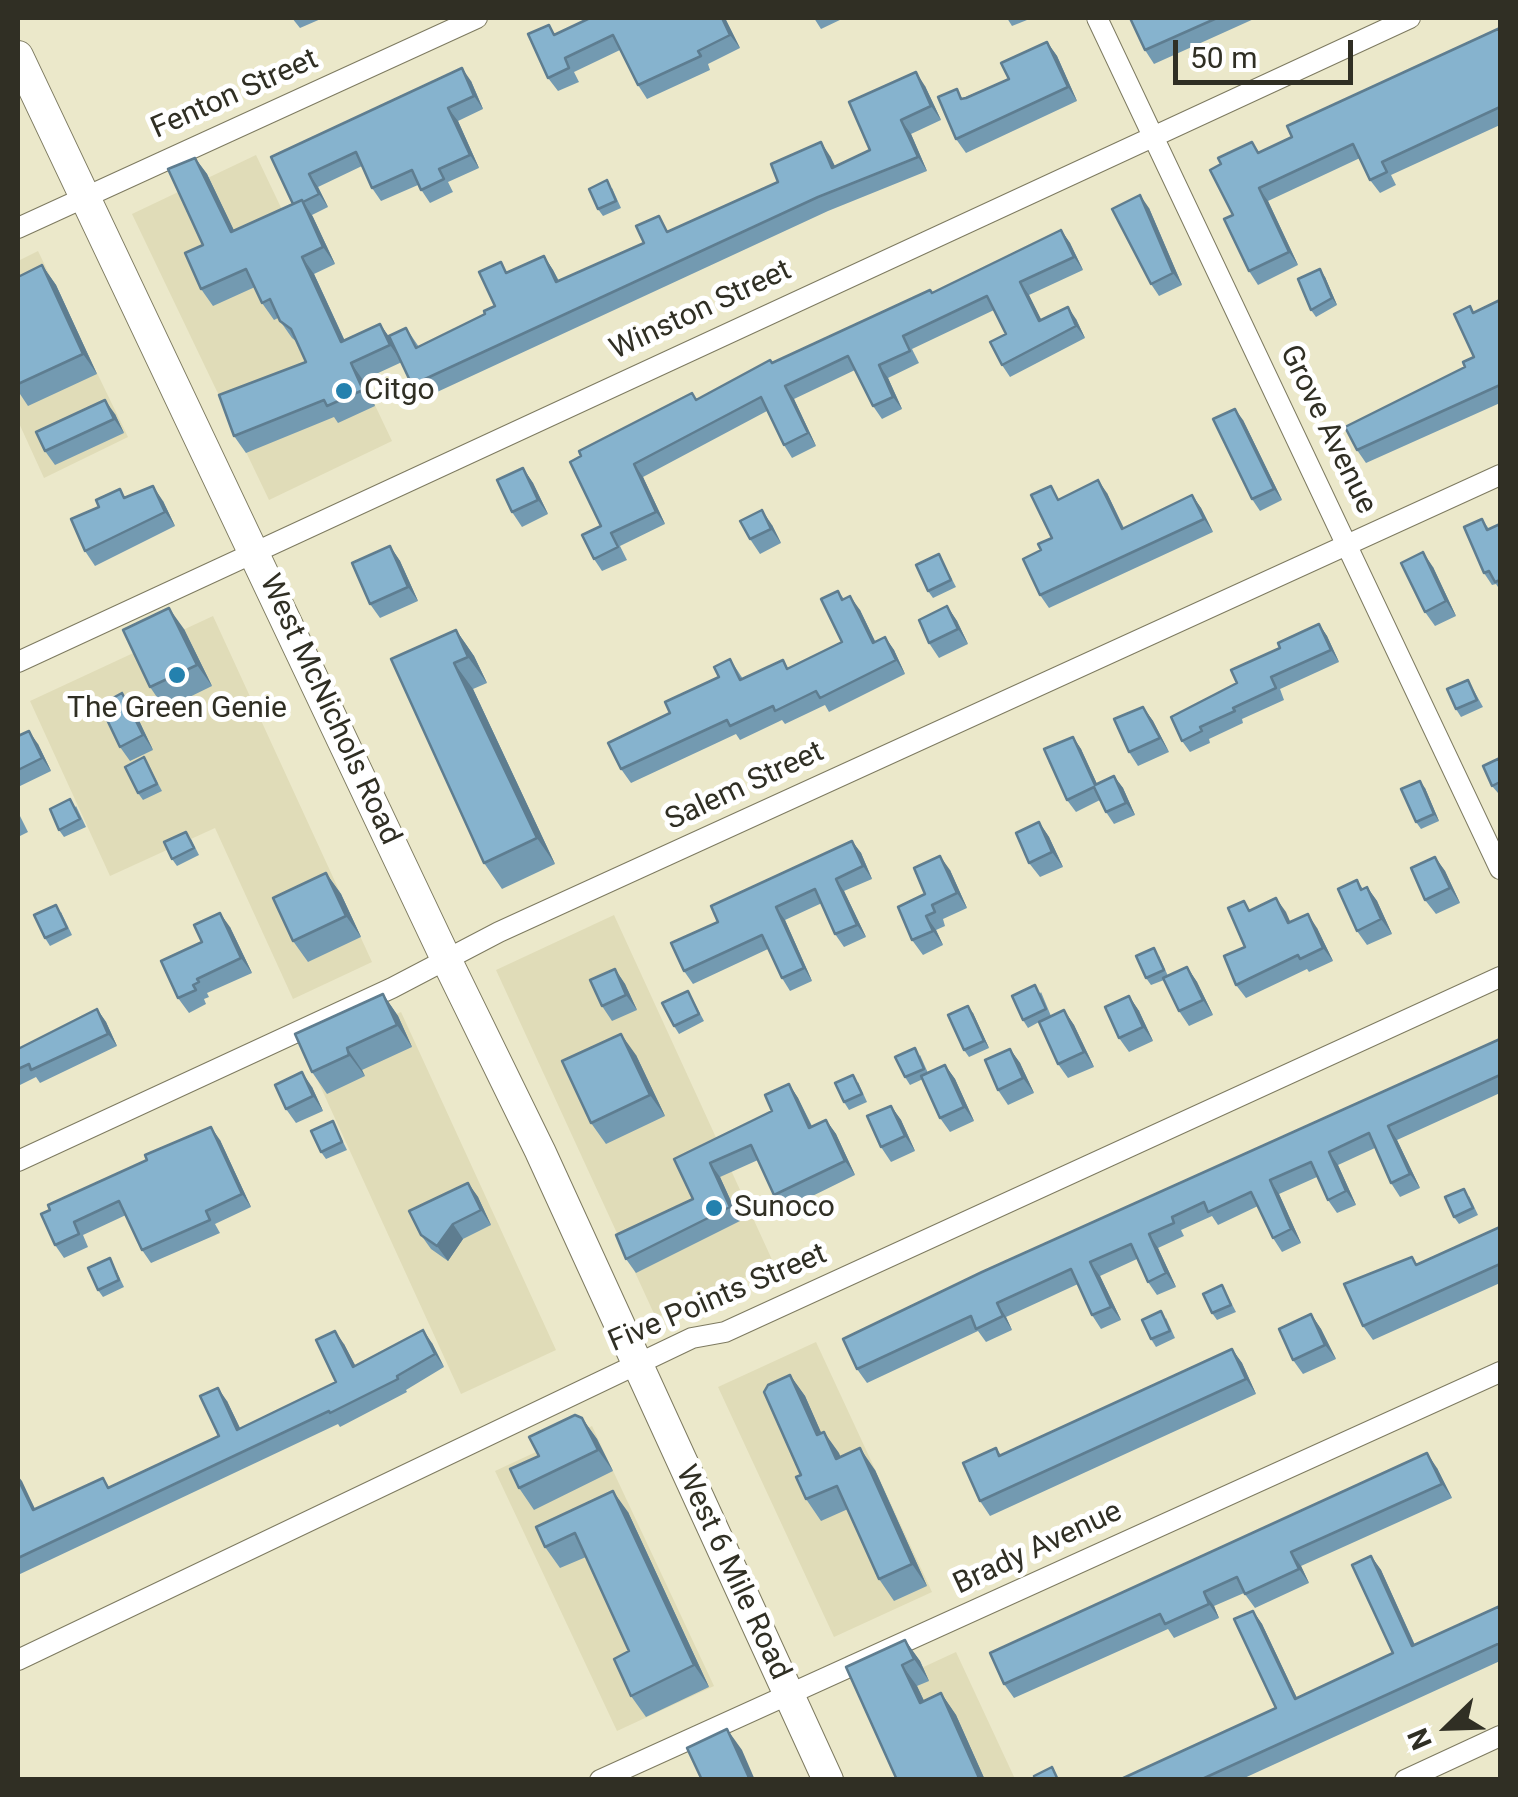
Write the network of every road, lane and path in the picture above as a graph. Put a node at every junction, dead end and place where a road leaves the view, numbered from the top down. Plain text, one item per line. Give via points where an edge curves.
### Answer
1 (477, 18) edge
2 (1096, 18) edge
3 (1410, 18) edge
4 (18, 56) edge
5 (1153, 135) junction
6 (84, 196) junction
7 (18, 228) edge
8 (1500, 475) edge
9 (1348, 544) junction
10 (254, 552) junction
11 (18, 662) edge
12 (1500, 869) edge
13 (446, 959) junction
14 (1500, 978) edge
15 (18, 1161) edge
16 (638, 1366) junction
17 (1500, 1372) edge
18 (18, 1660) edge
19 (788, 1694) junction
20 (1500, 1736) edge
21 (600, 1780) edge
22 (828, 1780) edge
23 (1405, 1780) edge

1 - 6 street, Fenton Street
2 - 5 street, Grove Avenue
3 - 5 street, Winston Street
4 - 6 main road, West McNichols Road
5 - 9 street, Grove Avenue
5 - 10 street, Winston Street
6 - 7 street, Fenton Street
6 - 10 main road, West McNichols Road
8 - 9 street, Salem Street
9 - 12 street, Grove Avenue
9 - 13 street, Salem Street
10 - 11 street, Winston Street
10 - 13 main road, West McNichols Road
13 - 15 street, Salem Street
13 - 16 main road, West McNichols Road
14 - 16 street, Five Points Street
16 - 18 street, Five Points Street
16 - 19 main road, West 6 Mile Road
17 - 19 street, Brady Avenue
19 - 21 street, Brady Avenue
19 - 22 main road, West 6 Mile Road
20 - 23 street

